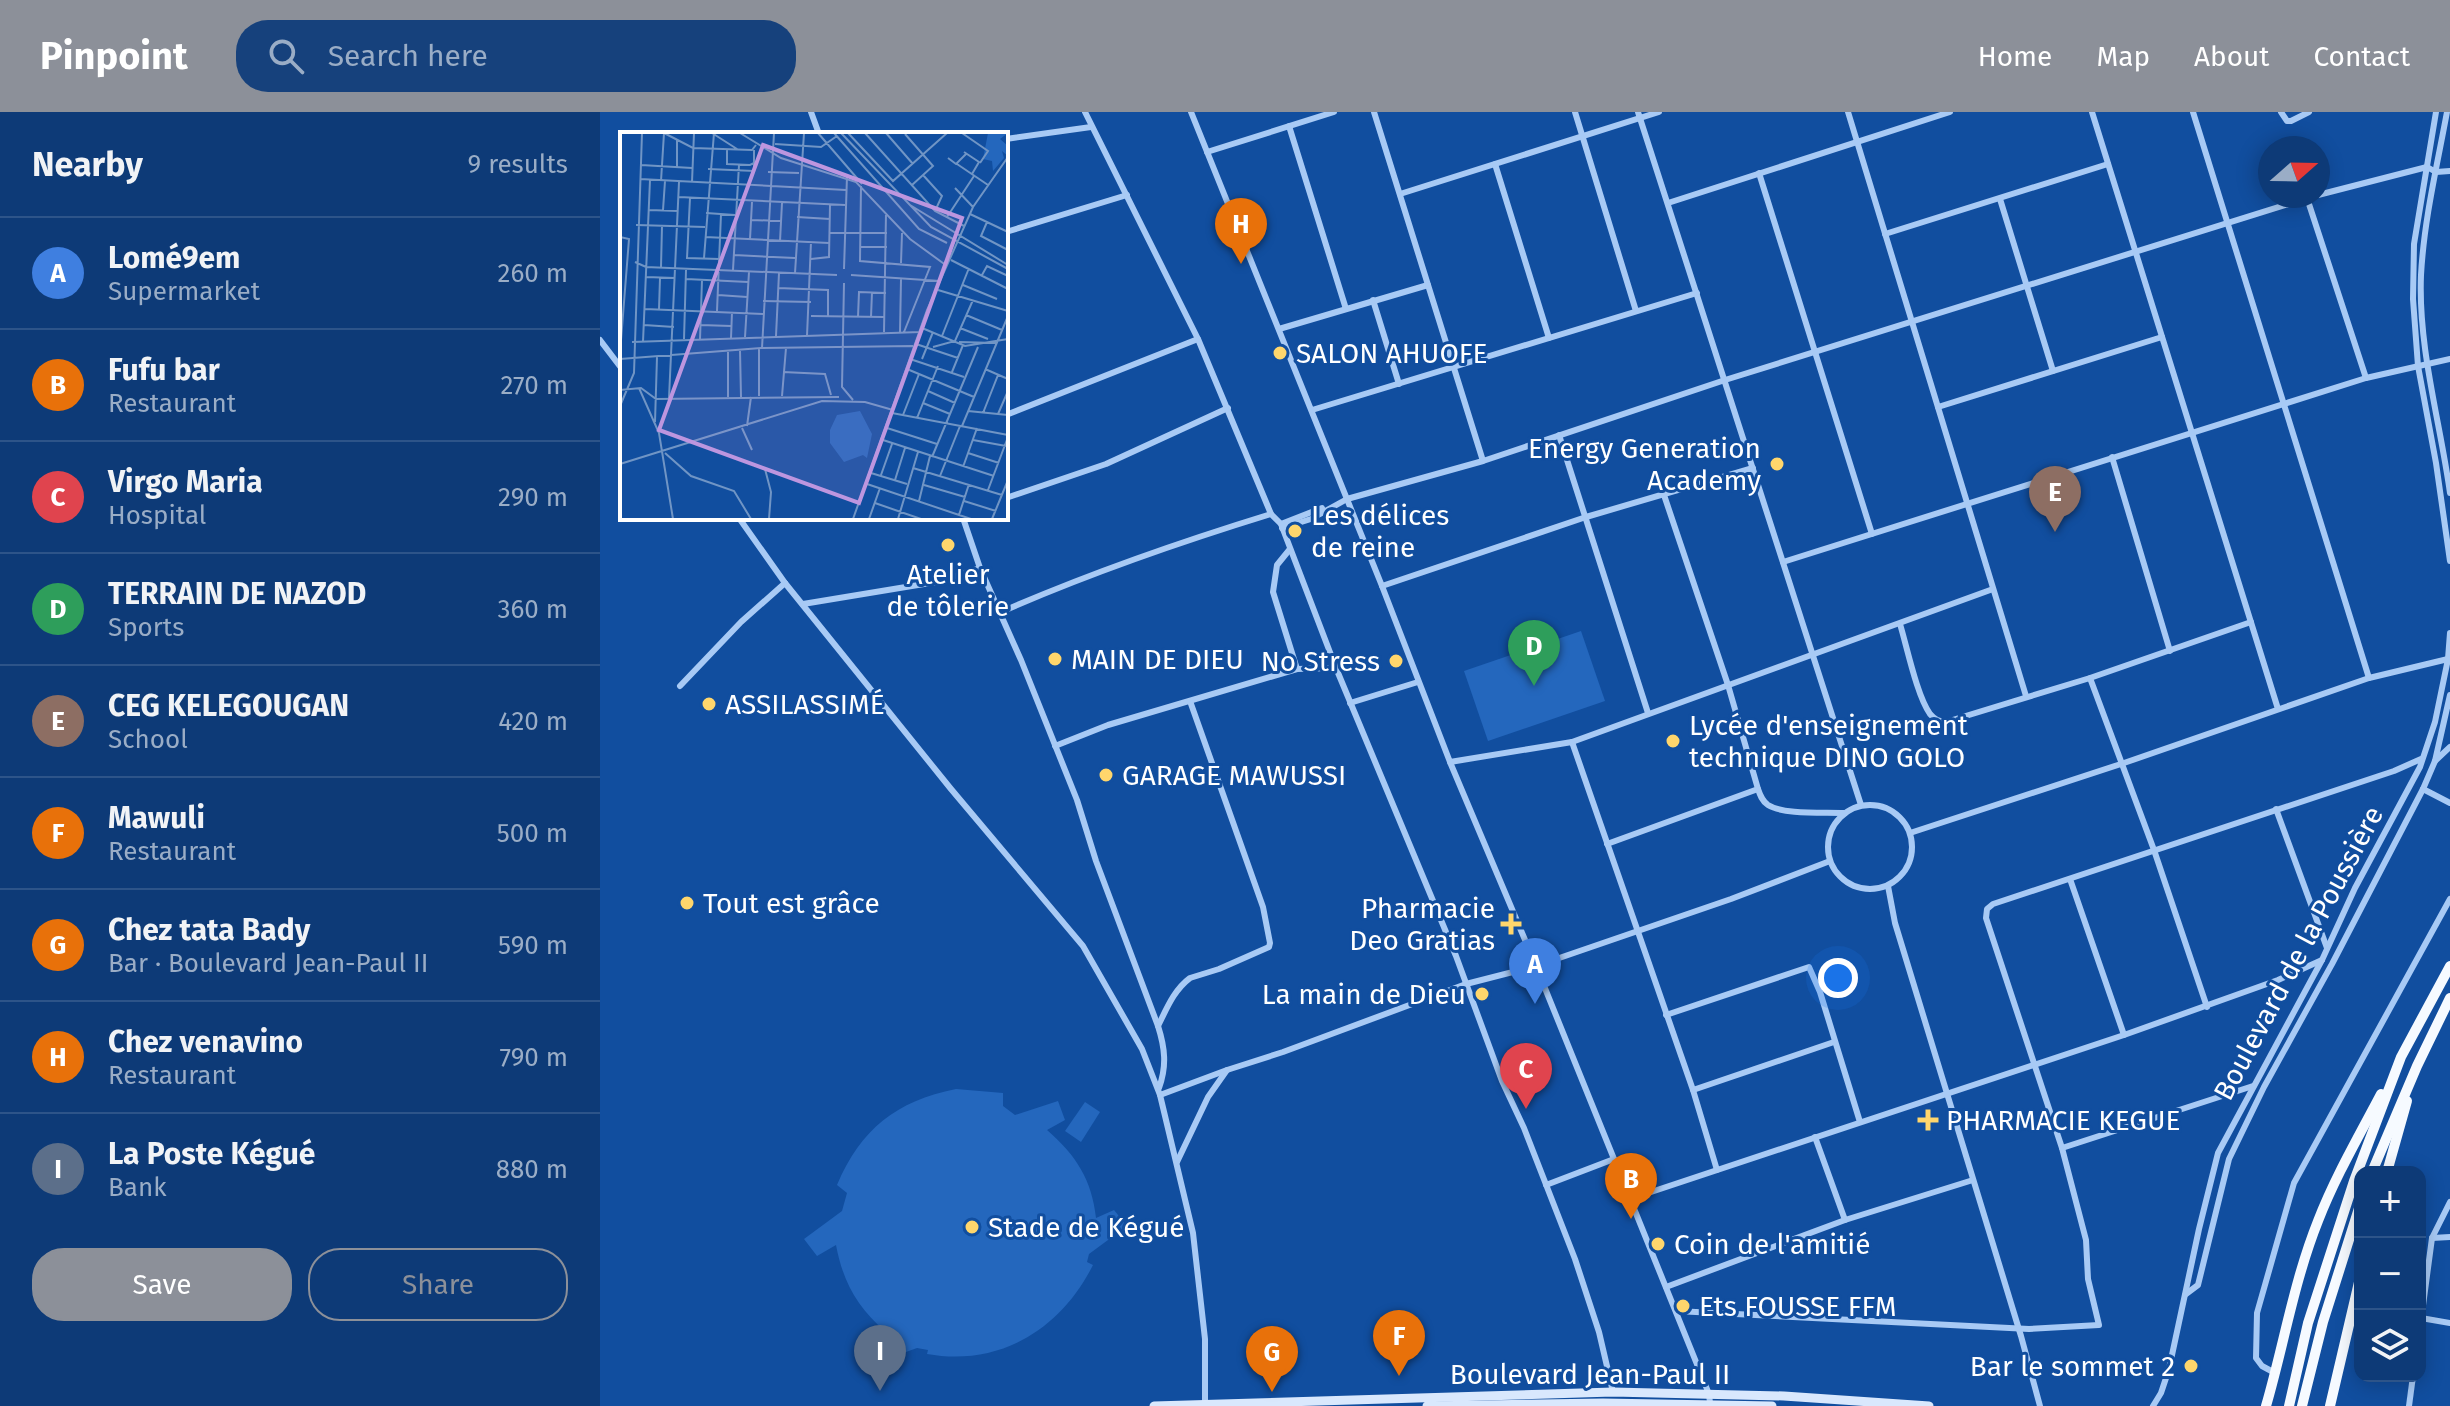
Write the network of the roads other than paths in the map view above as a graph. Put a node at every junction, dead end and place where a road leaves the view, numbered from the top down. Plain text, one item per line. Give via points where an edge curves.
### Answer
1 (811, 112) edge
2 (1085, 112) edge
3 (1191, 112) edge
4 (1334, 112) edge
5 (1374, 112) edge
6 (1575, 112) edge
7 (1659, 112) edge
8 (1848, 112) edge
9 (1950, 112) edge
10 (2092, 112) edge
11 (2193, 112) edge
12 (2281, 112) edge
13 (2309, 112) edge
14 (2436, 112) edge
15 (2447, 112) edge
16 (1639, 115) edge
17 (1289, 126) junction
18 (1091, 127) junction
19 (818, 132) edge
20 (1583, 136) junction
21 (1008, 139) edge
22 (1857, 141) junction
23 (1207, 152) junction
24 (1495, 164) junction
25 (2108, 164) junction
26 (2427, 167) junction
27 (2450, 171) edge
28 (2436, 172) junction
29 (1759, 173) junction
30 (2330, 192) edge
31 (1400, 194) junction
32 (1127, 195) junction
33 (2000, 199) junction
34 (1668, 203) junction
35 (2273, 208) edge
36 (2316, 208) edge
37 (2227, 222) junction
38 (1008, 231) edge
39 (1885, 234) junction
40 (2136, 252) junction
41 (1428, 285) junction
42 (2026, 285) junction
43 (1697, 293) junction
44 (1373, 300) junction
45 (1346, 309) junction
46 (1636, 311) junction
47 (1912, 322) junction
48 (1279, 329) junction
49 (2162, 337) junction
50 (1549, 338) junction
51 (1198, 339) junction
52 (600, 340) edge
53 (1817, 352) junction
54 (2450, 359) edge
55 (2428, 364) junction
56 (620, 366) edge
57 (2418, 366) junction
58 (1454, 367) junction
59 (2053, 371) junction
60 (2366, 378) junction
61 (1725, 380) junction
62 (1399, 384) junction
63 (2284, 403) junction
64 (1938, 407) junction
65 (1228, 408) junction
66 (1312, 410) junction
67 (1008, 414) edge
68 (2192, 433) junction
69 (1559, 435) junction
70 (2112, 457) junction
71 (1483, 461) junction
72 (1753, 468) junction
73 (2450, 493) edge
74 (1664, 495) junction
75 (1008, 497) edge
76 (1347, 499) junction
77 (1967, 502) junction
78 (1271, 514) junction
79 (1586, 517) junction
80 (740, 520) edge
81 (964, 520) edge
82 (1282, 526) junction
83 (1872, 534) junction
84 (1290, 549) junction
85 (2450, 561) edge
86 (1783, 562) junction
87 (980, 568) junction
88 (785, 583) junction
89 (1382, 586) junction
90 (1993, 589) junction
91 (803, 604) junction
92 (1001, 612) junction
93 (2251, 622) junction
94 (1900, 624) junction
95 (2450, 633) edge
96 (2170, 651) junction
97 (1813, 655) junction
98 (2448, 659) junction
99 (1336, 668) junction
100 (1297, 669) junction
101 (2090, 678) junction
102 (2369, 678) junction
103 (1418, 682) junction
104 (1728, 685) junction
105 (680, 686) dead end
106 (2450, 695) edge
107 (2026, 696) junction
108 (1190, 701) junction
109 (1350, 703) junction
110 (2278, 709) junction
111 (1648, 713) junction
112 (1572, 742) junction
113 (1055, 746) junction
114 (2450, 747) edge
115 (2421, 759) junction
116 (2435, 761) junction
117 (1450, 762) junction
118 (2121, 764) junction
119 (1758, 789) junction
120 (2423, 789) junction
121 (2450, 803) edge
122 (1861, 805) junction
123 (2276, 809) junction
124 (1844, 813) junction
125 (1910, 833) junction
126 (1607, 844) junction
127 (2154, 850) junction
128 (1830, 861) junction
129 (2070, 879) junction
130 (1888, 886) junction
131 (2450, 899) edge
132 (1637, 931) junction
133 (2327, 949) junction
134 (2322, 960) junction
135 (2332, 964) junction
136 (1536, 966) junction
137 (2450, 966) edge
138 (1466, 984) junction
139 (2450, 998) edge
140 (2207, 1007) junction
141 (1666, 1015) junction
142 (1158, 1026) junction
143 (2124, 1035) junction
144 (1834, 1042) junction
145 (2401, 1057) junction
146 (2034, 1065) junction
147 (2417, 1066) junction
148 (1227, 1070) junction
149 (2253, 1086) junction
150 (1693, 1090) junction
151 (1159, 1092) junction
152 (1948, 1095) junction
153 (1860, 1122) junction
154 (1815, 1137) junction
155 (2062, 1148) junction
156 (1614, 1159) junction
157 (1177, 1162) junction
158 (2375, 1166) edge
159 (2389, 1166) edge
160 (1717, 1170) junction
161 (1973, 1180) junction
162 (1546, 1185) junction
163 (1630, 1199) junction
164 (2450, 1202) edge
165 (1845, 1220) junction
166 (2354, 1222) edge
167 (2450, 1237) edge
168 (2432, 1238) junction
169 (1666, 1287) junction
170 (2186, 1294) junction
171 (2354, 1304) edge
172 (2422, 1310) edge
173 (1676, 1311) junction
174 (2426, 1319) edge
175 (2450, 1323) edge
176 (2018, 1329) junction
177 (2275, 1373) junction
178 (2412, 1382) edge
179 (1613, 1392) junction
180 (1709, 1398) junction
181 (1534, 1404) edge
182 (1205, 1405) edge
183 (1629, 1405) edge
184 (1734, 1405) edge
185 (1154, 1406) edge
186 (1427, 1406) edge
187 (1468, 1406) edge
188 (1772, 1406) edge
189 (1929, 1406) edge
190 (2040, 1406) edge
191 (2153, 1406) edge
192 (2266, 1406) edge
193 (2289, 1406) edge
194 (2302, 1406) edge
195 (2330, 1406) edge
196 (2409, 1406) edge

1 - 19 street
2 - 18 street
3 - 23 street
4 - 17 street
5 - 31 street
6 - 20 street
7 - 16 street
8 - 22 street
9 - 22 street
10 - 25 street
11 - 37 street
12 - 13 street via 2291,121
14 - 26 street
15 - 28 street
16 - 20 street
16 - 34 street
17 - 23 street
17 - 45 street
18 - 21 street
18 - 32 street
20 - 24 street
20 - 46 street
22 - 29 street
22 - 39 street
23 - 48 street
24 - 31 street
24 - 50 street
25 - 33 street
25 - 40 street
26 - 28 street
26 - 30 street
26 - 57 street via 2414,244
27 - 28 street
28 - 55 street via 2421,275
29 - 34 street
29 - 53 street
31 - 41 street
32 - 38 street
32 - 51 street
33 - 39 street
33 - 42 street
34 - 43 street
35 - 37 street
36 - 60 street
37 - 40 street
37 - 63 street
39 - 47 street
40 - 42 street
40 - 49 street
41 - 44 street
41 - 58 street
42 - 47 street
42 - 59 street
43 - 46 street
43 - 61 street
44 - 45 street
44 - 62 street
45 - 48 street
46 - 50 street
47 - 53 street
47 - 64 street
48 - 66 street
49 - 59 street
49 - 68 street
50 - 58 street
51 - 65 street
51 - 67 street
52 - 56 street
53 - 61 street
53 - 83 street
54 - 55 street
55 - 57 street
55 - 73 street
57 - 60 street
57 - 85 street
58 - 62 street
58 - 71 street
59 - 64 street
60 - 63 street
61 - 69 street
61 - 72 street
62 - 66 street
63 - 68 street
63 - 102 street
64 - 77 street
65 - 75 street via 1106,464
65 - 78 street
66 - 76 street
68 - 70 street
68 - 93 street
69 - 71 street
69 - 79 street
70 - 77 street
70 - 96 street
71 - 76 street
72 - 74 street
72 - 86 street
74 - 79 street
74 - 104 street
76 - 82 street via 1311,519
76 - 89 street
77 - 83 street
77 - 90 street
78 - 82 street
78 - 92 street
79 - 89 street
79 - 111 street
80 - 88 street
81 - 87 street
82 - 84 street
83 - 86 street
84 - 99 street
84 - 100 street via 1277,565 1273,592
86 - 97 street
87 - 91 street via 936,582
87 - 92 street
88 - 91 street
88 - 105 street
89 - 103 street
90 - 94 street
90 - 107 street
91 - 151 street via 1083,946 1142,1049
92 - 113 street
93 - 96 street
93 - 110 street
94 - 97 street
94 - 107 street via 1924,702 1938,721
95 - 98 street, Boulevard de la Poussière
96 - 101 street
97 - 104 street
97 - 122 street
98 - 102 street
98 - 115 street, Boulevard de la Poussière
99 - 100 street
99 - 109 street
100 - 108 street
101 - 107 street
101 - 118 street
102 - 110 street
103 - 109 street
103 - 117 street
104 - 111 street
104 - 119 street
106 - 116 street, Boulevard de la Poussière
108 - 113 street
108 - 142 street via 1263,907 1270,943 1236,963 1190,978 1170,1000
109 - 138 street
110 - 118 street
111 - 112 street
112 - 117 street
112 - 126 street
113 - 142 street
114 - 116 street
115 - 123 street
115 - 133 street, Boulevard de la Poussière
116 - 120 street, Boulevard de la Poussière
117 - 136 street
118 - 125 street
118 - 127 street
119 - 124 street via 1769,806
119 - 126 street
120 - 121 street
120 - 135 street, Boulevard de la Poussière
122 - 124 street
122 - 125 street via 1896,813
123 - 127 street
123 - 133 street
124 - 128 street via 1829,835
125 - 130 street via 1907,869
126 - 132 street
127 - 129 street
127 - 140 street
128 - 130 street via 1848,884 1875,890
128 - 132 street
129 - 143 street
129 - 146 street via 1987,909
130 - 152 street
131 - 177 street via 2294,1183 2257,1313 2256,1358
132 - 136 street
132 - 141 street
133 - 134 street, Boulevard de la Poussière
134 - 135 street
134 - 140 street
134 - 149 street, Boulevard de la Poussière
135 - 170 street, Boulevard de la Poussière via 2229,1159 2198,1285
136 - 138 street
136 - 156 street
137 - 145 main road
138 - 148 street
138 - 162 street
139 - 147 main road
140 - 143 street
141 - 144 street via 1809,967
141 - 150 street
142 - 151 street via 1165,1069
143 - 146 street
144 - 150 street
144 - 153 street
145 - 177 main road via 2318,1221
145 - 193 main road via 2332,1243
146 - 152 street
146 - 155 street
147 - 158 main road
147 - 159 main road
148 - 151 street
148 - 157 street
149 - 155 street
149 - 170 street, Boulevard de la Poussière via 2218,1153
150 - 160 street
151 - 157 street
152 - 153 street
152 - 161 street
153 - 154 street
154 - 160 street
154 - 165 street
155 - 176 street via 2086,1240 2099,1325
156 - 162 street
156 - 163 street
157 - 182 street via 1199,1270
160 - 163 street
161 - 165 street
161 - 176 street
162 - 179 street via 1587,1294
163 - 169 street
164 - 168 street
165 - 169 street
166 - 194 main road
167 - 168 street
168 - 172 street
169 - 173 street
170 - 191 street, Boulevard de la Poussière via 2169,1369
171 - 195 main road
173 - 176 street
173 - 180 street
174 - 175 street
176 - 190 street
177 - 192 main road
178 - 196 street
179 - 180 main road, Boulevard Jean-Paul II
179 - 182 main road, Boulevard Jean-Paul II
180 - 183 main road, Boulevard Jean-Paul II
180 - 184 main road, Boulevard Jean-Paul II
180 - 189 main road, Boulevard Jean-Paul II via 1848,1399
181 - 183 main road, Boulevard Jean-Paul II
181 - 187 main road, Boulevard Jean-Paul II
182 - 185 main road, Boulevard Jean-Paul II
184 - 188 main road, Boulevard Jean-Paul II
186 - 187 main road, Boulevard Jean-Paul II

